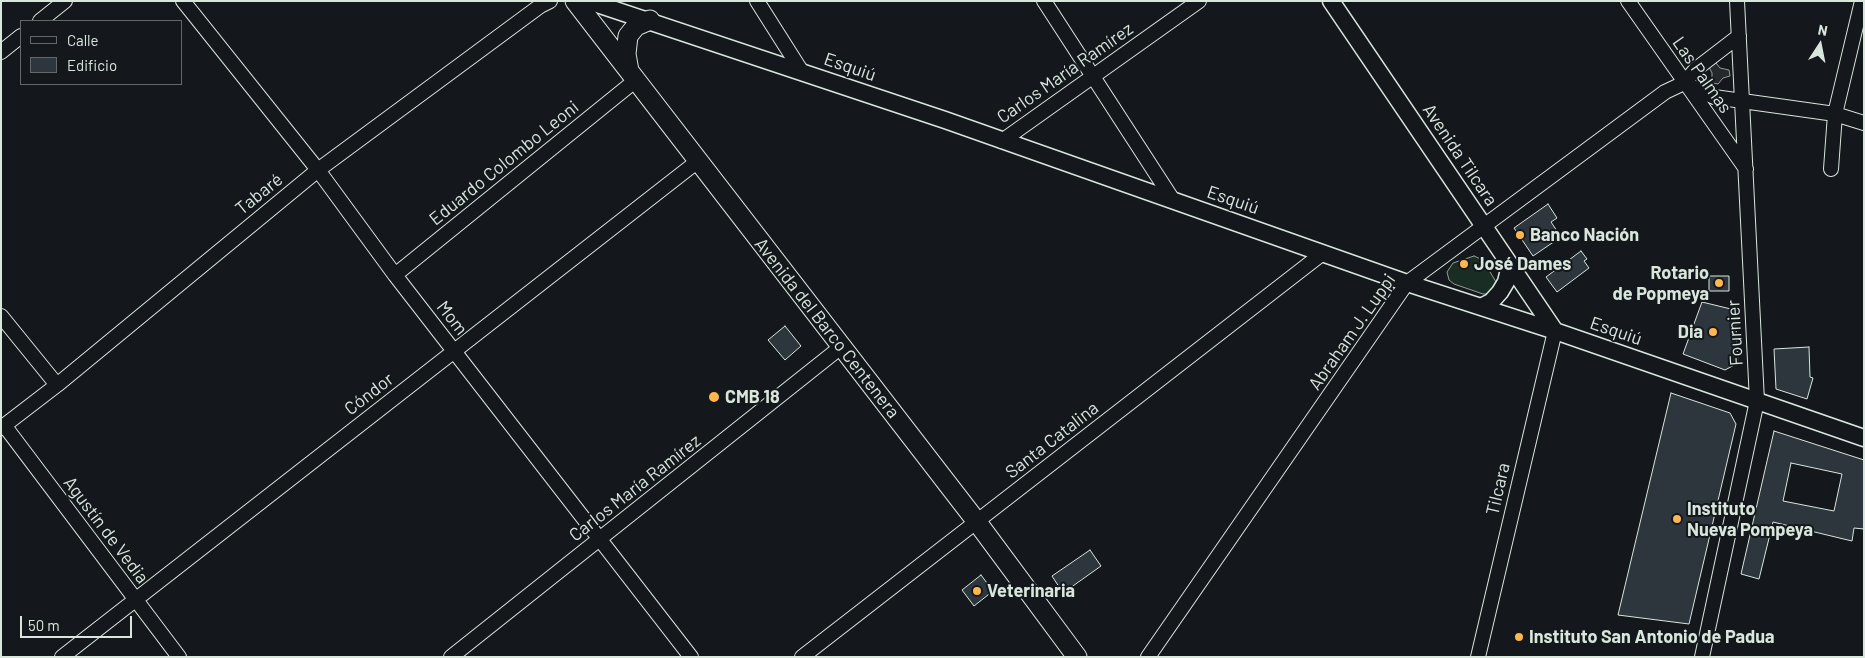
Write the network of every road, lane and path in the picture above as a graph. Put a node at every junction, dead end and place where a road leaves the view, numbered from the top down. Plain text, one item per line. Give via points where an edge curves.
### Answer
1 (65, 1) edge
2 (183, 1) edge
3 (550, 1) edge
4 (575, 1) edge
5 (588, 1) edge
6 (757, 1) edge
7 (1044, 1) edge
8 (1199, 1) edge
9 (1332, 1) edge
10 (1628, 1) edge
11 (1737, 1) edge
12 (1862, 1) edge
13 (41, 20) edge
14 (650, 20) junction
15 (1739, 36) junction
16 (20, 37) edge
17 (1, 52) edge
18 (802, 72) junction
19 (632, 76) junction
20 (1093, 78) junction
21 (1684, 83) junction
22 (1743, 100) junction
23 (1836, 114) junction
24 (1864, 123) edge
25 (1002, 141) junction
26 (698, 161) junction
27 (1746, 169) junction
28 (1831, 169) dead end
29 (318, 170) junction
30 (1173, 200) junction
31 (1484, 226) junction
32 (1324, 253) junction
33 (1510, 265) junction
34 (395, 275) junction
35 (1407, 283) junction
36 (1481, 307) junction
37 (1, 316) edge
38 (1555, 331) junction
39 (841, 347) junction
40 (454, 351) junction
41 (57, 385) junction
42 (1757, 400) junction
43 (3, 427) edge
44 (1864, 438) edge
45 (977, 522) junction
46 (600, 540) junction
47 (135, 600) junction
48 (62, 657) edge
49 (179, 657) edge
50 (451, 657) edge
51 (691, 657) edge
52 (802, 657) edge
53 (1077, 657) edge
54 (1148, 657) edge
55 (1478, 657) edge
56 (1702, 657) edge

1 - 13 street
2 - 29 street, Mom
3 - 29 street, Tabaré
4 - 19 main road, Avenida del Barco Centenera
5 - 14 street, Esquiú
6 - 18 street
7 - 20 street
8 - 20 street, Carlos María Ramírez
9 - 31 street, Avenida Tilcara
10 - 21 street, Las Palmas
11 - 15 street, Fournier
12 - 23 street
14 - 18 street, Esquiú
14 - 19 main road via 636,26 628,36 626,54
15 - 21 street, Abraham J. Luppi via 1696,69
15 - 22 street, Fournier
16 - 17 street
18 - 25 street, Esquiú
19 - 26 main road, Avenida del Barco Centenera
19 - 34 street, Eduardo Colombo Leoni
20 - 25 street, Carlos María Ramírez
20 - 30 street
21 - 22 street via 1714,97
21 - 27 street, Las Palmas
21 - 31 street, Abraham J. Luppi via 1665,92
22 - 23 street
22 - 27 street, Fournier
23 - 24 street
23 - 28 street
25 - 30 street, Esquiú
26 - 39 main road, Avenida del Barco Centenera
26 - 40 street, Cóndor
27 - 42 street, Fournier
29 - 34 street, Mom
29 - 41 street, Tabaré
30 - 32 street, Esquiú
31 - 33 street, Avenida Tilcara
31 - 35 street, Abraham J. Luppi
32 - 35 street, Esquiú
32 - 45 street, Santa Catalina
33 - 36 street via 1500,292
33 - 38 street, Avenida Tilcara
34 - 40 street, Mom
35 - 36 street, Esquiú
35 - 54 street, Abraham J. Luppi
36 - 38 street, Esquiú
37 - 41 street
38 - 42 street, Esquiú
38 - 55 street, Tilcara
39 - 45 main road, Avenida del Barco Centenera
39 - 46 street, Carlos María Ramírez
40 - 46 street, Mom
40 - 47 street, Cóndor
41 - 43 street, Tabaré
42 - 44 street, Esquiú
42 - 56 street, Fournier
43 - 47 street, Agustín de Vedia
45 - 52 street, Santa Catalina
45 - 53 main road, Avenida del Barco Centenera
46 - 50 street, Carlos María Ramírez
46 - 51 street, Mom
47 - 48 street, Cóndor
47 - 49 street, Agustín de Vedia

